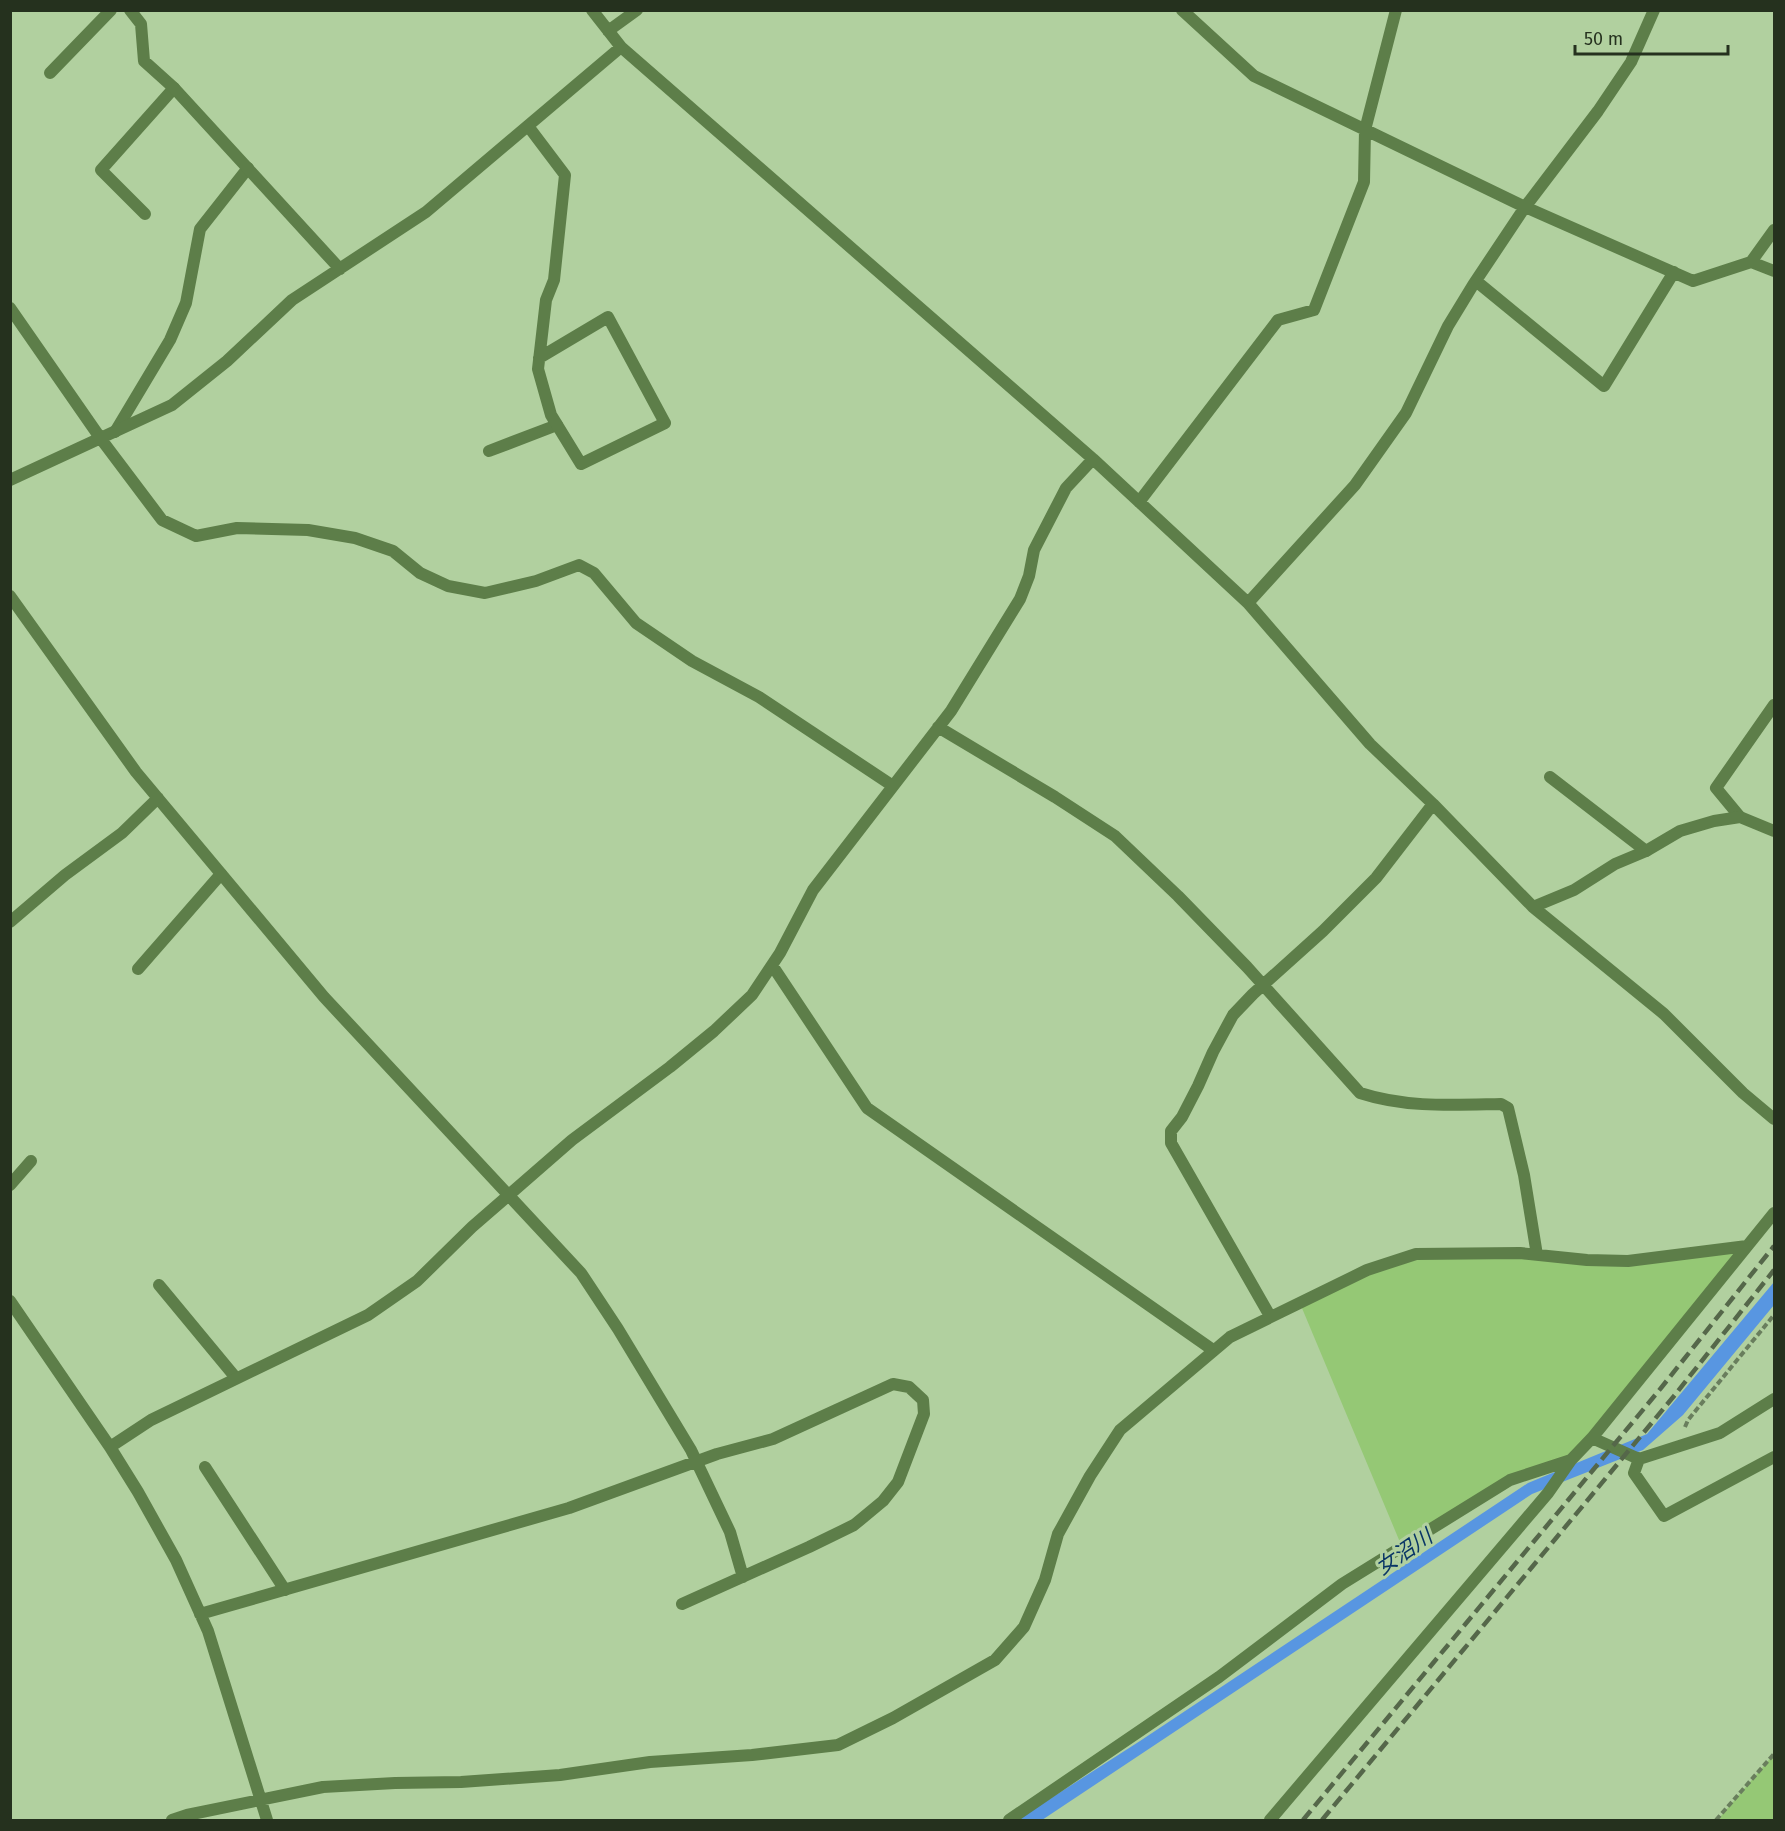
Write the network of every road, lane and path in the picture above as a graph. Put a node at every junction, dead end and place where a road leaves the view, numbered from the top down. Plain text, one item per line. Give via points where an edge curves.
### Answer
1 (111, 10) edge
2 (130, 10) edge
3 (592, 10) edge
4 (638, 10) edge
5 (1182, 10) edge
6 (1396, 10) edge
7 (1654, 10) edge
8 (608, 31) junction
9 (621, 47) junction
10 (51, 73) dead end
11 (174, 88) junction
12 (528, 126) junction
13 (1365, 130) junction
14 (248, 168) junction
15 (1525, 207) junction
16 (145, 214) dead end
17 (1774, 230) edge
18 (1751, 262) junction
19 (340, 269) junction
20 (1774, 271) edge
21 (1674, 272) junction
22 (1476, 281) junction
23 (10, 308) edge
24 (540, 358) junction
25 (557, 425) junction
26 (116, 432) junction
27 (101, 439) junction
28 (489, 451) dead end
29 (1093, 459) junction
30 (10, 480) edge
31 (1138, 501) junction
32 (10, 596) edge
33 (1248, 603) junction
34 (1774, 705) edge
35 (938, 728) junction
36 (1550, 777) dead end
37 (893, 786) junction
38 (158, 798) junction
39 (1433, 804) junction
40 (1740, 817) junction
41 (1774, 831) edge
42 (1646, 851) junction
43 (221, 874) junction
44 (1533, 907) junction
45 (10, 922) edge
46 (772, 965) junction
47 (138, 969) dead end
48 (1264, 985) junction
49 (1774, 1119) edge
50 (31, 1161) dead end
51 (10, 1185) edge
52 (508, 1196) junction
53 (1774, 1214) edge
54 (1747, 1246) junction
55 (1537, 1255) junction
56 (159, 1285) dead end
57 (10, 1301) edge
58 (1774, 1315) edge
59 (1270, 1316) junction
60 (1213, 1350) junction
61 (236, 1378) junction
62 (1774, 1400) edge
63 (1592, 1438) junction
64 (110, 1447) junction
65 (1675, 1448) junction
66 (1774, 1457) edge
67 (1638, 1459) junction
68 (1571, 1460) junction
69 (696, 1461) junction
70 (205, 1467) dead end
71 (743, 1577) junction
72 (285, 1590) junction
73 (681, 1604) dead end
74 (200, 1614) junction
75 (1774, 1754) edge
76 (261, 1799) junction
77 (172, 1821) edge
78 (267, 1821) edge
79 (1009, 1821) edge
80 (1270, 1821) edge
81 (1716, 1821) edge

1 - 10 street
2 - 11 street via 141,24 144,61
3 - 8 street
4 - 8 street
5 - 13 street via 1254,76
6 - 13 street
7 - 15 street via 1618,82
8 - 9 street
9 - 12 street
9 - 29 street
11 - 14 street
11 - 16 street via 101,170
12 - 19 street via 426,212
12 - 24 street via 565,175 554,280 546,300
13 - 15 street
13 - 31 street via 1364,182 1314,310 1278,320
14 - 19 street
14 - 26 street via 200,229 186,303 170,340
15 - 21 street
15 - 22 street
17 - 18 street
18 - 20 street
18 - 21 street via 1693,281
19 - 26 street via 291,300 227,361 172,405
21 - 22 street via 1604,386
22 - 33 street via 1448,326 1406,413 1355,485
23 - 27 street
24 - 25 street via 538,369
24 - 25 street via 608,317 664,423 581,464
25 - 28 street
26 - 27 street
27 - 30 street
27 - 37 street via 162,520 196,536 249,528 308,530 355,538 393,551 420,573 448,586 485,593 579,565 594,573 636,623 692,661 759,697
29 - 31 street
29 - 35 street via 1066,488 1034,550 1020,599
31 - 33 street
32 - 38 street
33 - 39 street via 1370,744
34 - 40 street via 1716,788
35 - 37 street
35 - 48 street via 1115,836
36 - 42 street
37 - 46 street via 813,890
38 - 43 street
38 - 45 street via 122,833
39 - 44 street
39 - 48 street via 1376,878
40 - 41 street
40 - 42 street via 1680,831
42 - 44 street
43 - 47 street
43 - 52 street via 324,997
44 - 49 street via 1664,1014
46 - 52 street via 752,995 714,1031 572,1140
46 - 60 street via 867,1108
48 - 55 street via 1360,1093 1428,1106 1501,1104 1508,1108
48 - 59 street via 1233,1016 1193,1097 1171,1131 1171,1143
50 - 51 street
52 - 61 street via 417,1281 368,1315
52 - 69 street via 581,1274
53 - 54 street
54 - 55 street via 1628,1261
54 - 63 street
55 - 59 street via 1416,1254 1367,1270
56 - 61 street
57 - 64 street
58 - 65 path via 1688,1420
59 - 60 street
60 - 76 street via 1120,1430 1058,1534 1046,1580 1024,1627 995,1660 838,1745 650,1762 549,1776 323,1787
61 - 64 street via 151,1420
62 - 65 street via 1720,1433
63 - 67 street
63 - 68 street
64 - 74 street via 176,1560
65 - 67 street
66 - 67 street via 1664,1516 1634,1473
68 - 79 street via 1510,1480 1342,1584 1219,1677
68 - 80 street via 1548,1493
69 - 71 street via 730,1532
69 - 71 street via 773,1439 893,1384 909,1388 923,1401 924,1414 898,1482 884,1501 854,1525
69 - 72 street via 569,1508
70 - 72 street
71 - 73 street
72 - 74 street
74 - 76 street
75 - 81 path
76 - 77 street
76 - 78 street

